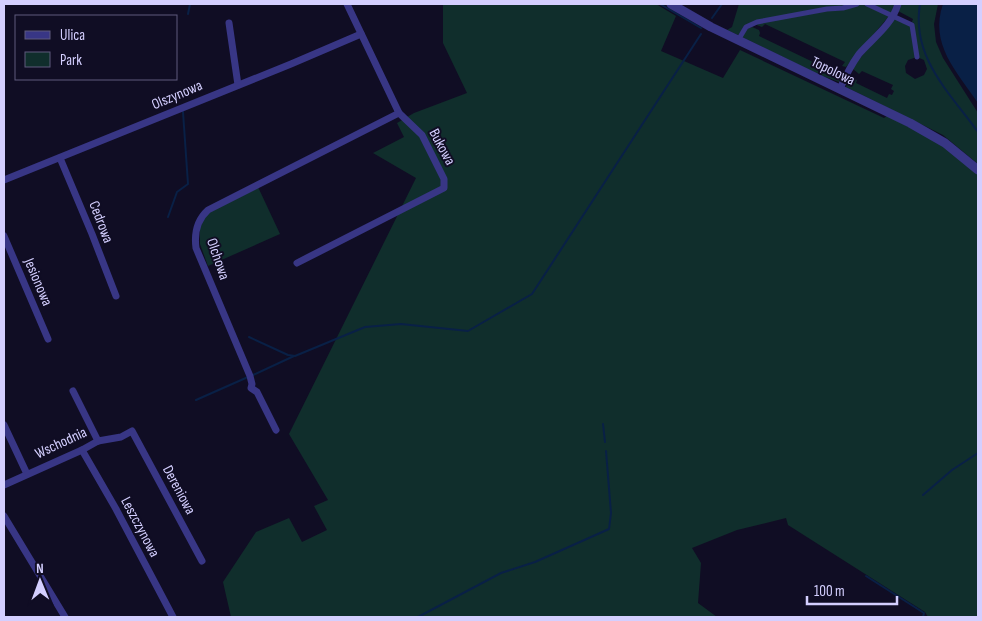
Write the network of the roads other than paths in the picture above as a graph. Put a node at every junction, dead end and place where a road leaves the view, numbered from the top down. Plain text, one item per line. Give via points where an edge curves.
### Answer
1 (347, 4) edge
2 (671, 4) edge
3 (858, 4) edge
4 (867, 4) edge
5 (898, 4) edge
6 (892, 16) junction
7 (229, 23) dead end
8 (750, 24) junction
9 (759, 29) dead end
10 (361, 34) junction
11 (740, 37) dead end
12 (917, 57) dead end
13 (238, 85) junction
14 (840, 89) junction
15 (399, 113) junction
16 (60, 158) junction
17 (978, 170) edge
18 (4, 180) edge
19 (4, 236) edge
20 (297, 263) dead end
21 (116, 296) dead end
22 (48, 338) dead end
23 (74, 391) dead end
24 (4, 425) edge
25 (276, 430) dead end
26 (132, 431) joint
27 (98, 441) junction
28 (82, 450) junction
29 (27, 474) junction
30 (4, 485) edge
31 (4, 516) edge
32 (202, 561) dead end
33 (65, 617) edge
34 (173, 617) edge

1 - 10 street, Bukowa
2 - 14 street, Topolowa via 711,27
3 - 8 street
4 - 6 street
5 - 6 street
6 - 12 street via 912,25
6 - 14 street via 854,62
7 - 13 street
8 - 9 street
8 - 11 street
10 - 13 street, Olszynowa
10 - 15 street, Bukowa
13 - 16 street, Olszynowa
14 - 17 street, Topolowa via 939,139
15 - 20 street, Bukowa via 422,136 444,179 444,188
15 - 25 street, Olchowa via 208,210 199,219 196,248 250,376 251,388 257,392
16 - 18 street, Olszynowa
16 - 21 street, Cedrowa
19 - 22 street, Jesionowa
23 - 27 street
24 - 29 street
26 - 27 street, Wschodnia via 121,437
26 - 32 street, Dereniowa
27 - 28 street, Wschodnia
28 - 29 street, Wschodnia
28 - 34 street, Leszczynowa
29 - 30 street, Wschodnia
31 - 33 street

